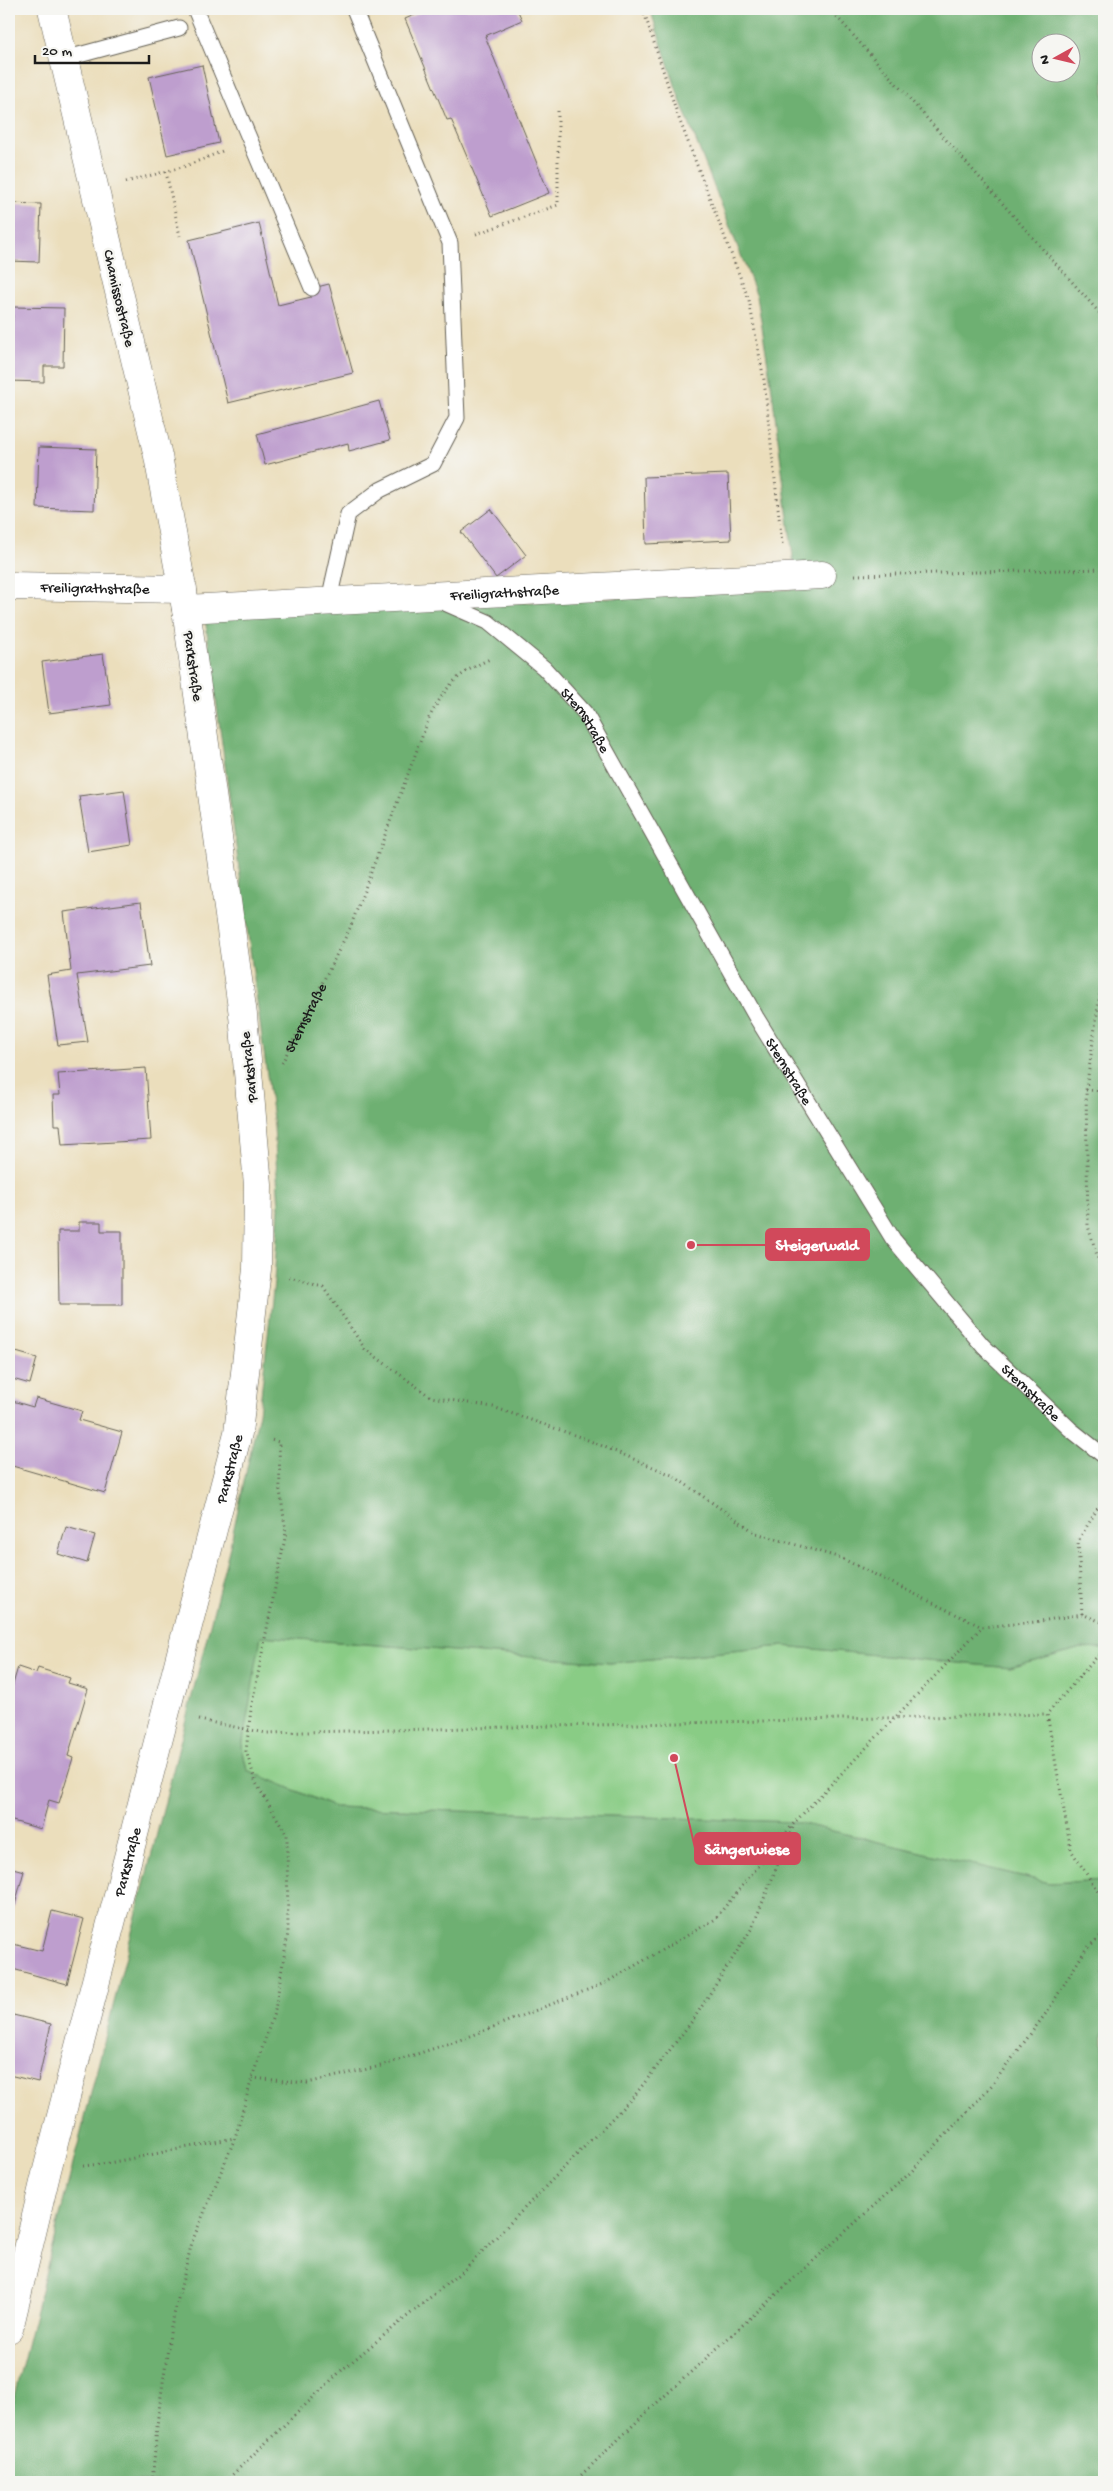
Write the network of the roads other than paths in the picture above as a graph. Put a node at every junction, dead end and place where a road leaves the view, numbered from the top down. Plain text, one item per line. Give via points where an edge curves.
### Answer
1 (52, 9) edge
2 (195, 9) edge
3 (354, 9) edge
4 (179, 28) dead end
5 (64, 59) junction
6 (312, 288) dead end
7 (822, 576) road end
8 (9, 586) edge
9 (423, 596) junction
10 (185, 599) junction
11 (329, 600) junction
12 (1104, 1456) edge
13 (9, 2329) edge

1 - 5 street, Chamissostraße
2 - 6 lane
3 - 11 lane via 450,243 457,418 434,464 380,490 348,514
4 - 5 lane
5 - 10 street, Chamissostraße via 158,456
7 - 9 street, Freiligrathstraße
8 - 10 street, Freiligrathstraße
9 - 11 street, Freiligrathstraße
9 - 12 lane, Sternstraße via 458,607 488,622 544,668 585,712 756,1017 893,1239 983,1346 1070,1429
10 - 11 street, Freiligrathstraße
10 - 13 street, Parkstraße via 243,1015 258,1185 257,1269 238,1434 47,2170

